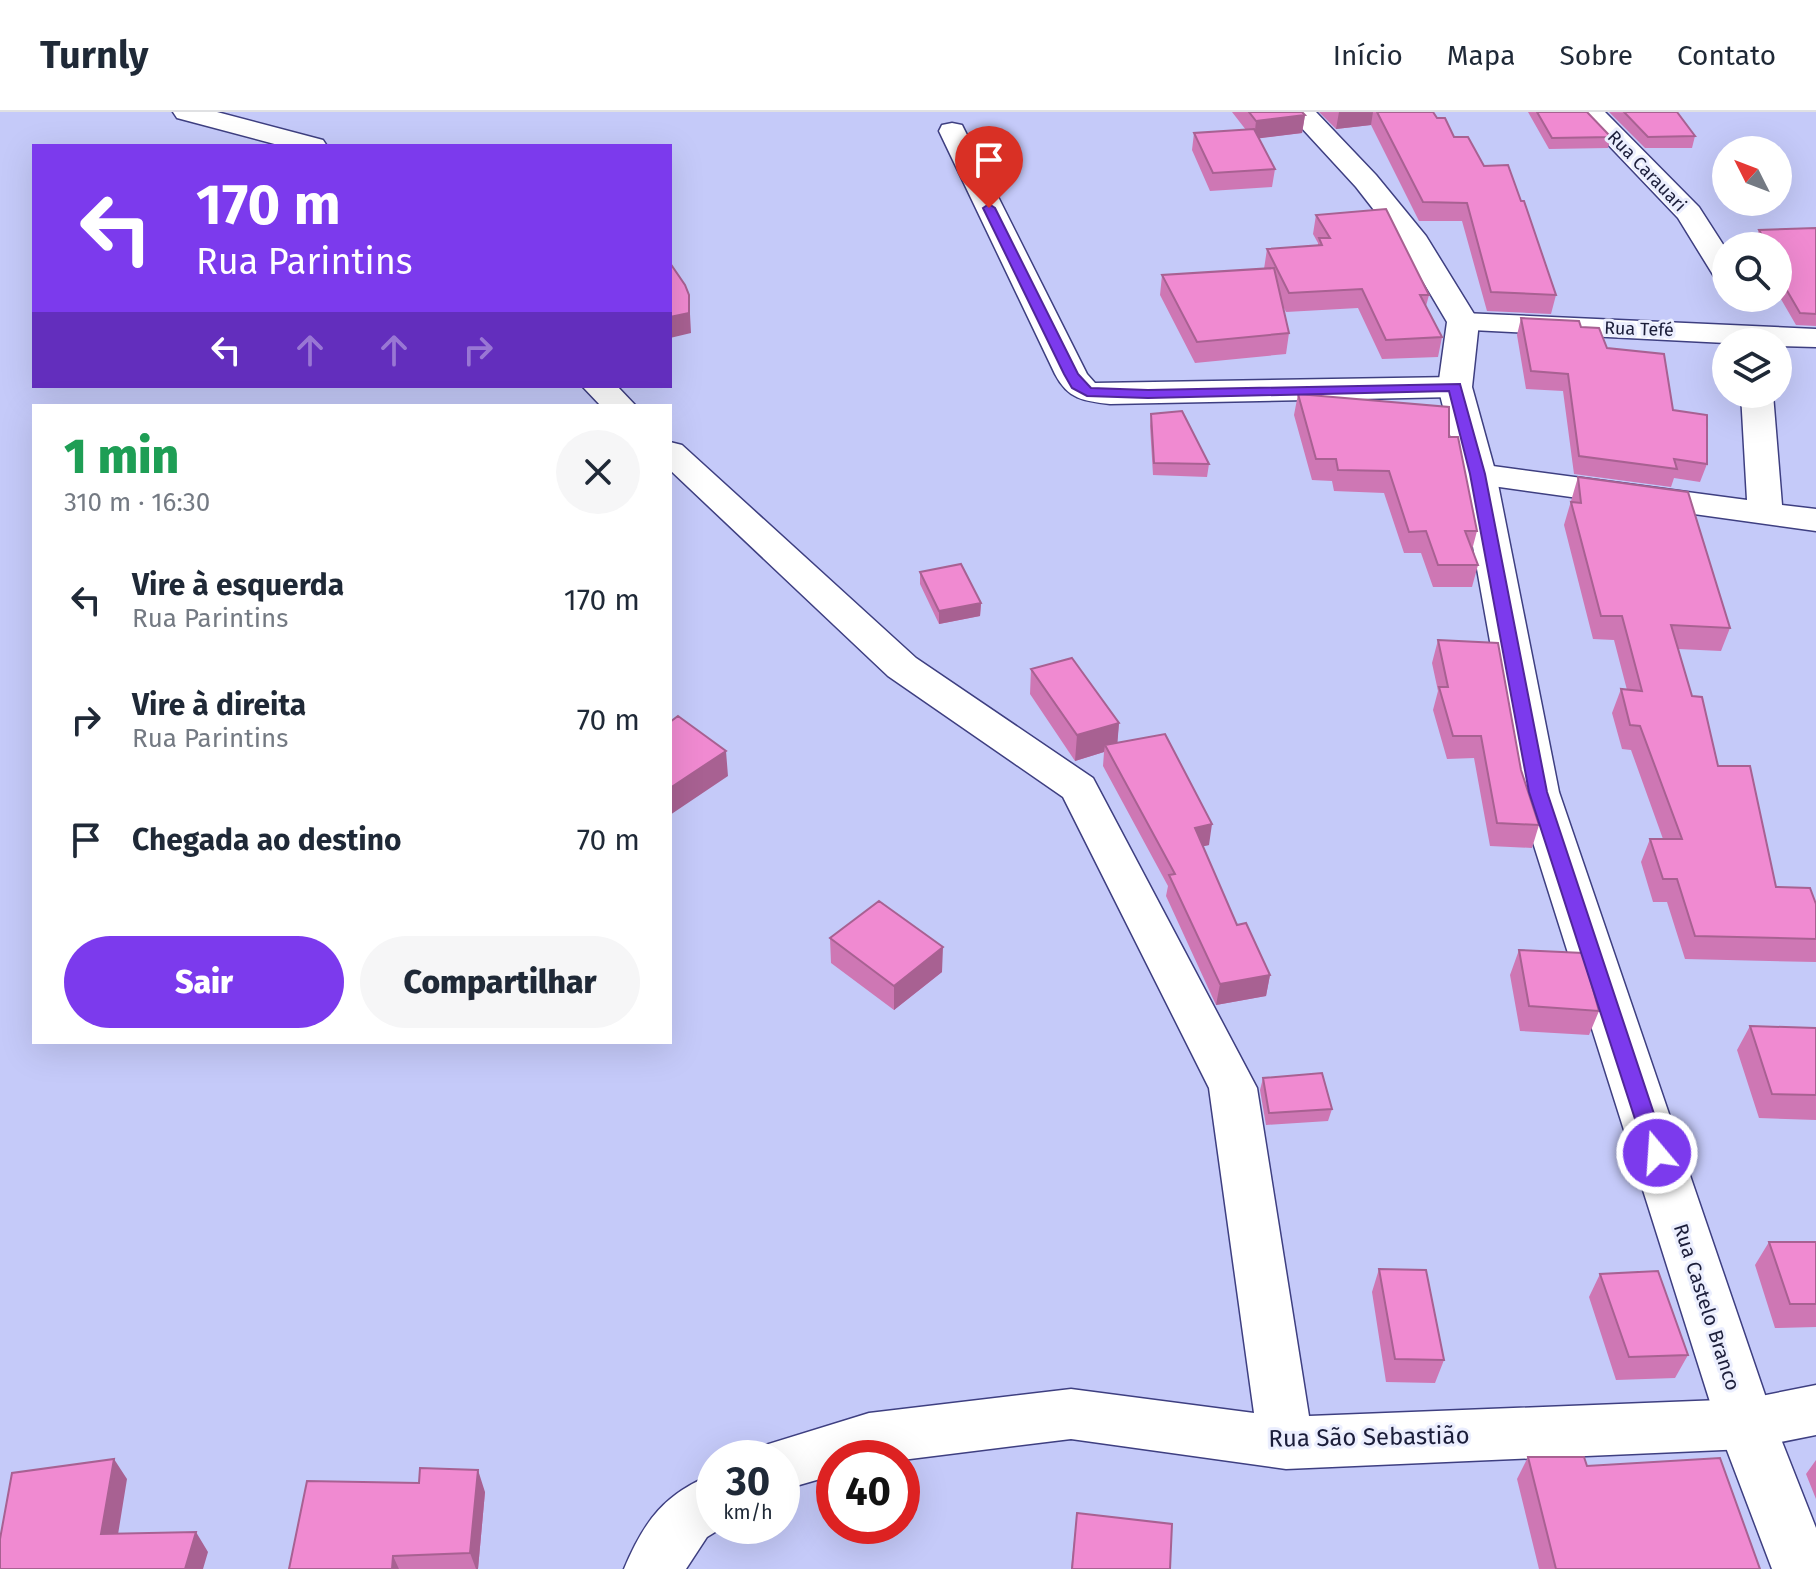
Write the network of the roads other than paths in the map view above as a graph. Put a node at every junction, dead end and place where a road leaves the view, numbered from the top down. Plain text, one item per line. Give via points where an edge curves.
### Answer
1 (186, 112) edge
2 (1301, 112) edge
3 (1590, 112) edge
4 (952, 131) dead end
5 (306, 144) edge
6 (1712, 250) edge
7 (1463, 322) junction
8 (1712, 336) edge
9 (1792, 338) edge
10 (1816, 338) edge
11 (1455, 387) junction
12 (600, 388) edge
13 (618, 404) edge
14 (1758, 408) edge
15 (672, 454) edge
16 (1478, 474) junction
17 (1765, 512) junction
18 (1816, 520) edge
19 (1816, 1410) edge
20 (1746, 1424) junction
21 (1286, 1443) junction
22 (800, 1459) edge
23 (696, 1512) edge
24 (653, 1569) edge
25 (1802, 1569) edge

1 - 5 street
2 - 7 street via 1415,243
3 - 6 street, Rua Carauari via 1689,213
4 - 11 street via 1071,374 1087,392
7 - 8 street, Rua Tefé
7 - 11 street, Rua Castelo Branco
9 - 10 street, Rua Tefé
11 - 16 street, Rua Castelo Branco
12 - 13 street
14 - 17 street
15 - 21 street via 902,667 1079,788 1233,1088
16 - 17 street
16 - 20 street, Rua Castelo Branco via 1538,792
17 - 18 street
19 - 20 street, Rua São Sebastião
20 - 21 street, Rua São Sebastião
20 - 25 street, Rua Castelo Branco
21 - 22 street, Rua São Sebastião via 1071,1414 869,1439
23 - 24 street

